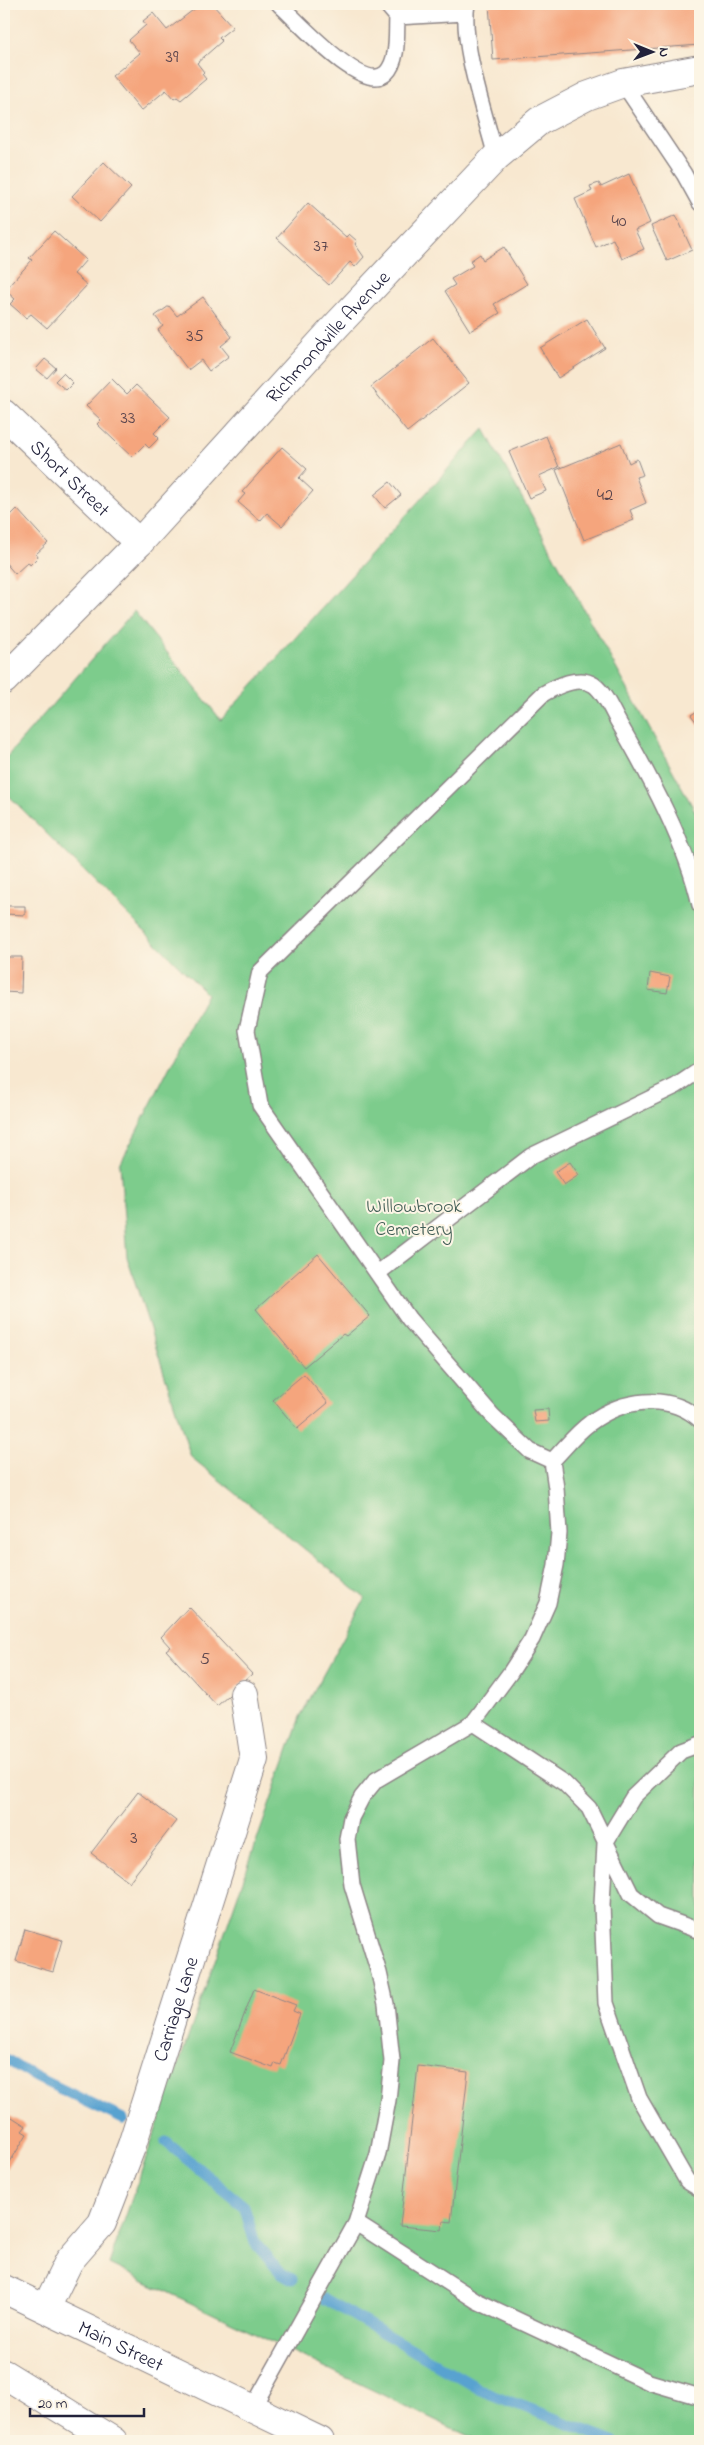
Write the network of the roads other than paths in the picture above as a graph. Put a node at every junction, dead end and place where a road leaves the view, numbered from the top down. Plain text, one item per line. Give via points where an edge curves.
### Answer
1 (279, 4) edge
2 (386, 4) edge
3 (466, 8) edge
4 (397, 17) junction
5 (700, 69) edge
6 (623, 83) junction
7 (496, 157) junction
8 (700, 203) edge
9 (4, 414) edge
10 (139, 543) junction
11 (4, 680) edge
12 (700, 905) edge
13 (700, 1070) edge
14 (378, 1272) junction
15 (700, 1420) edge
16 (552, 1461) junction
17 (244, 1694) dead end
18 (473, 1723) junction
19 (700, 1744) edge
20 (605, 1843) junction
21 (700, 1930) edge
22 (700, 2189) edge
23 (356, 2223) junction
24 (4, 2289) edge
25 (46, 2308) junction
26 (4, 2374) edge
27 (700, 2397) edge
28 (252, 2408) junction
29 (113, 2441) edge
30 (320, 2441) edge

1 - 4 lane via 346,66 375,78 386,73 392,62
2 - 4 lane
3 - 4 lane
3 - 7 lane via 471,59
5 - 6 street, Richmondville Avenue
6 - 7 street, Richmondville Avenue via 587,96 539,121
6 - 8 lane
7 - 10 street, Richmondville Avenue via 336,326
9 - 10 street, Short Street
10 - 11 street, Richmondville Avenue
12 - 14 lane via 677,837 646,770 605,698 593,684 575,681 558,685 543,694 260,972 247,1030 260,1105
13 - 14 lane via 676,1086 531,1156
14 - 16 lane via 409,1319 492,1415 530,1451
15 - 16 lane via 676,1406 657,1401 632,1403 589,1423
16 - 18 lane via 559,1534 548,1603 532,1639
17 - 25 street, Carriage Lane via 254,1759 135,2136 102,2223 69,2261
18 - 20 lane via 564,1783 589,1808
18 - 23 lane via 376,1780 351,1818 347,1839 348,1862 386,2004 392,2061 378,2154
19 - 20 lane via 682,1751 634,1797
20 - 21 lane via 630,1894 658,1916
20 - 22 lane via 602,1905 606,2003 639,2098 686,2181
23 - 27 lane via 477,2301 649,2382
23 - 28 lane
24 - 25 street, Main Street
25 - 28 street, Main Street
26 - 29 street
28 - 30 street, Main Street

